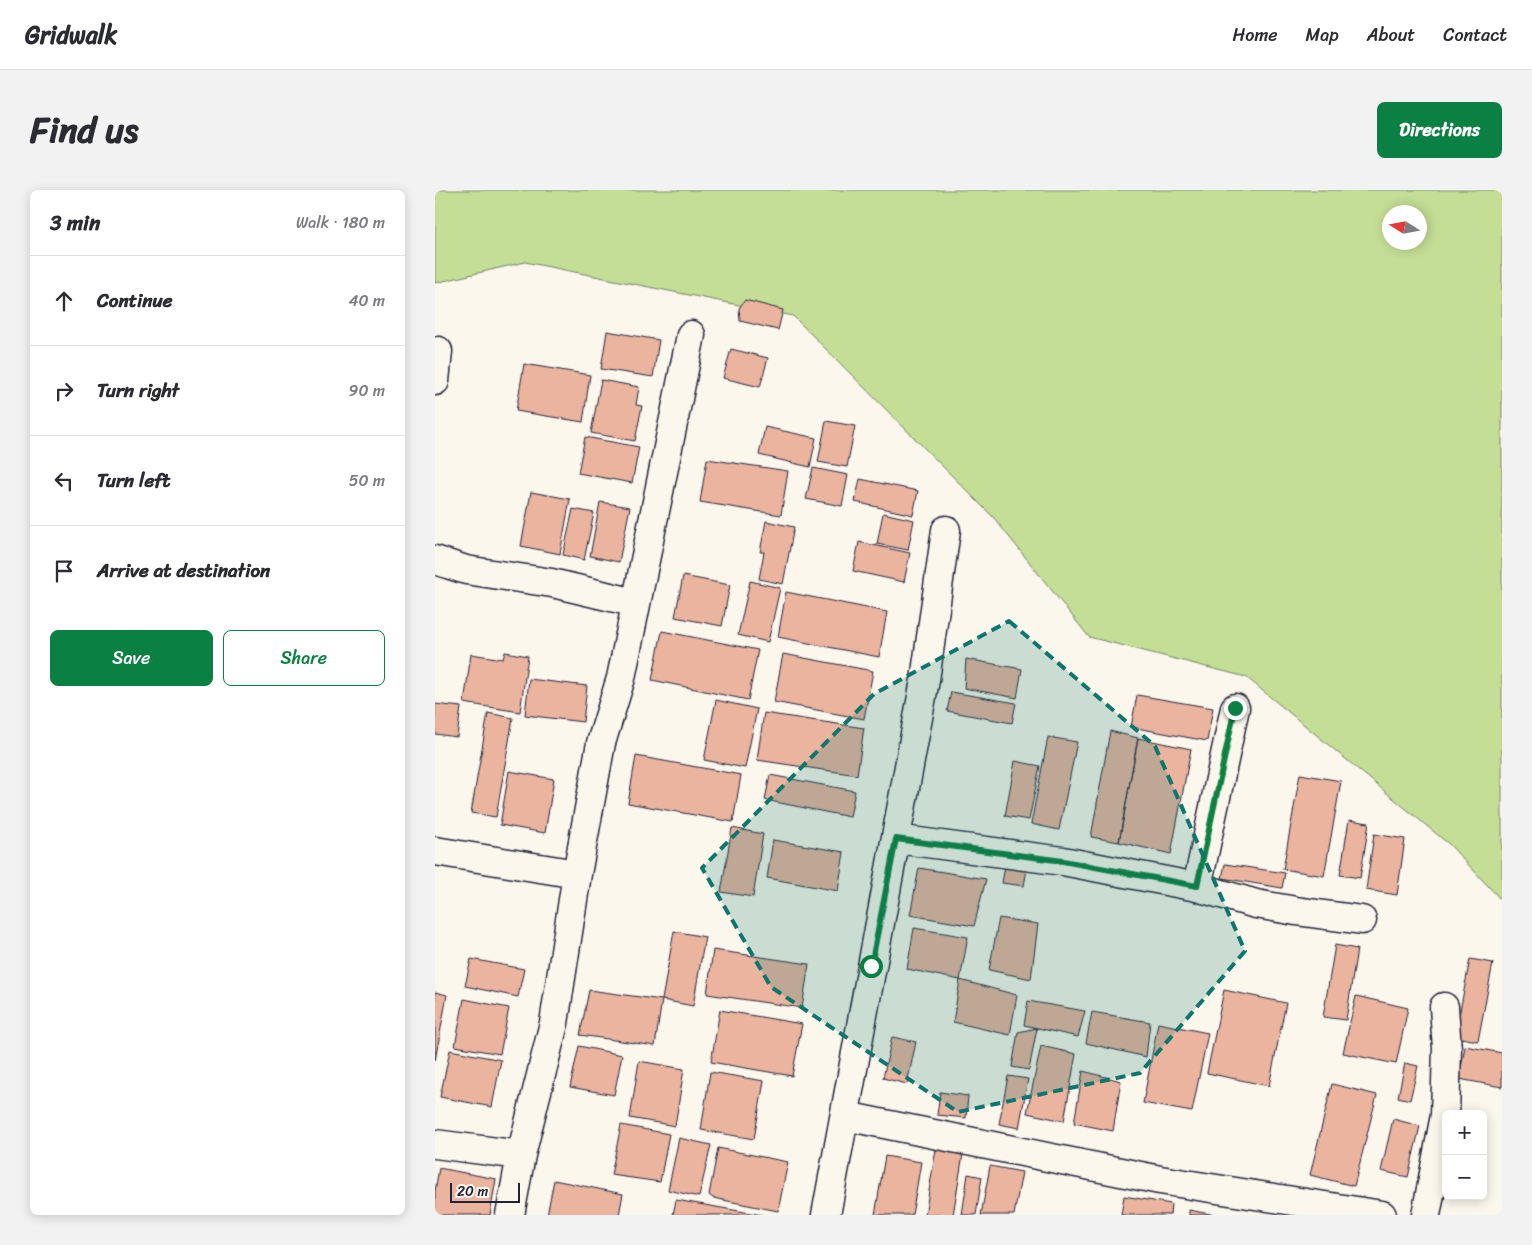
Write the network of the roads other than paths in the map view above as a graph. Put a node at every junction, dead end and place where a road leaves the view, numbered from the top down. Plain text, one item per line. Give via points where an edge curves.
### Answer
1 (691, 336) dead end
2 (438, 351) dead end
3 (435, 381) edge
4 (946, 530) dead end
5 (435, 560) edge
6 (636, 603) junction
7 (1235, 708) dead end
8 (896, 839) junction
9 (435, 851) edge
10 (577, 874) junction
11 (1197, 886) junction
12 (1362, 920) dead end
13 (1444, 1007) dead end
14 (845, 1116) junction
15 (435, 1144) edge
16 (521, 1155) junction
17 (510, 1215) edge
18 (826, 1215) edge
19 (1382, 1215) edge
20 (1426, 1215) edge

1 - 6 street
2 - 3 street
4 - 8 street via 925,680
5 - 6 street via 466,570 552,583
6 - 10 street via 621,678 601,743
7 - 11 street
8 - 11 street via 1063,861
8 - 14 street
9 - 10 street
10 - 16 street via 554,1024
11 - 12 street via 1256,904
13 - 20 street via 1447,1048 1445,1115
14 - 18 street
14 - 19 street via 1160,1180
15 - 16 street
16 - 17 street

